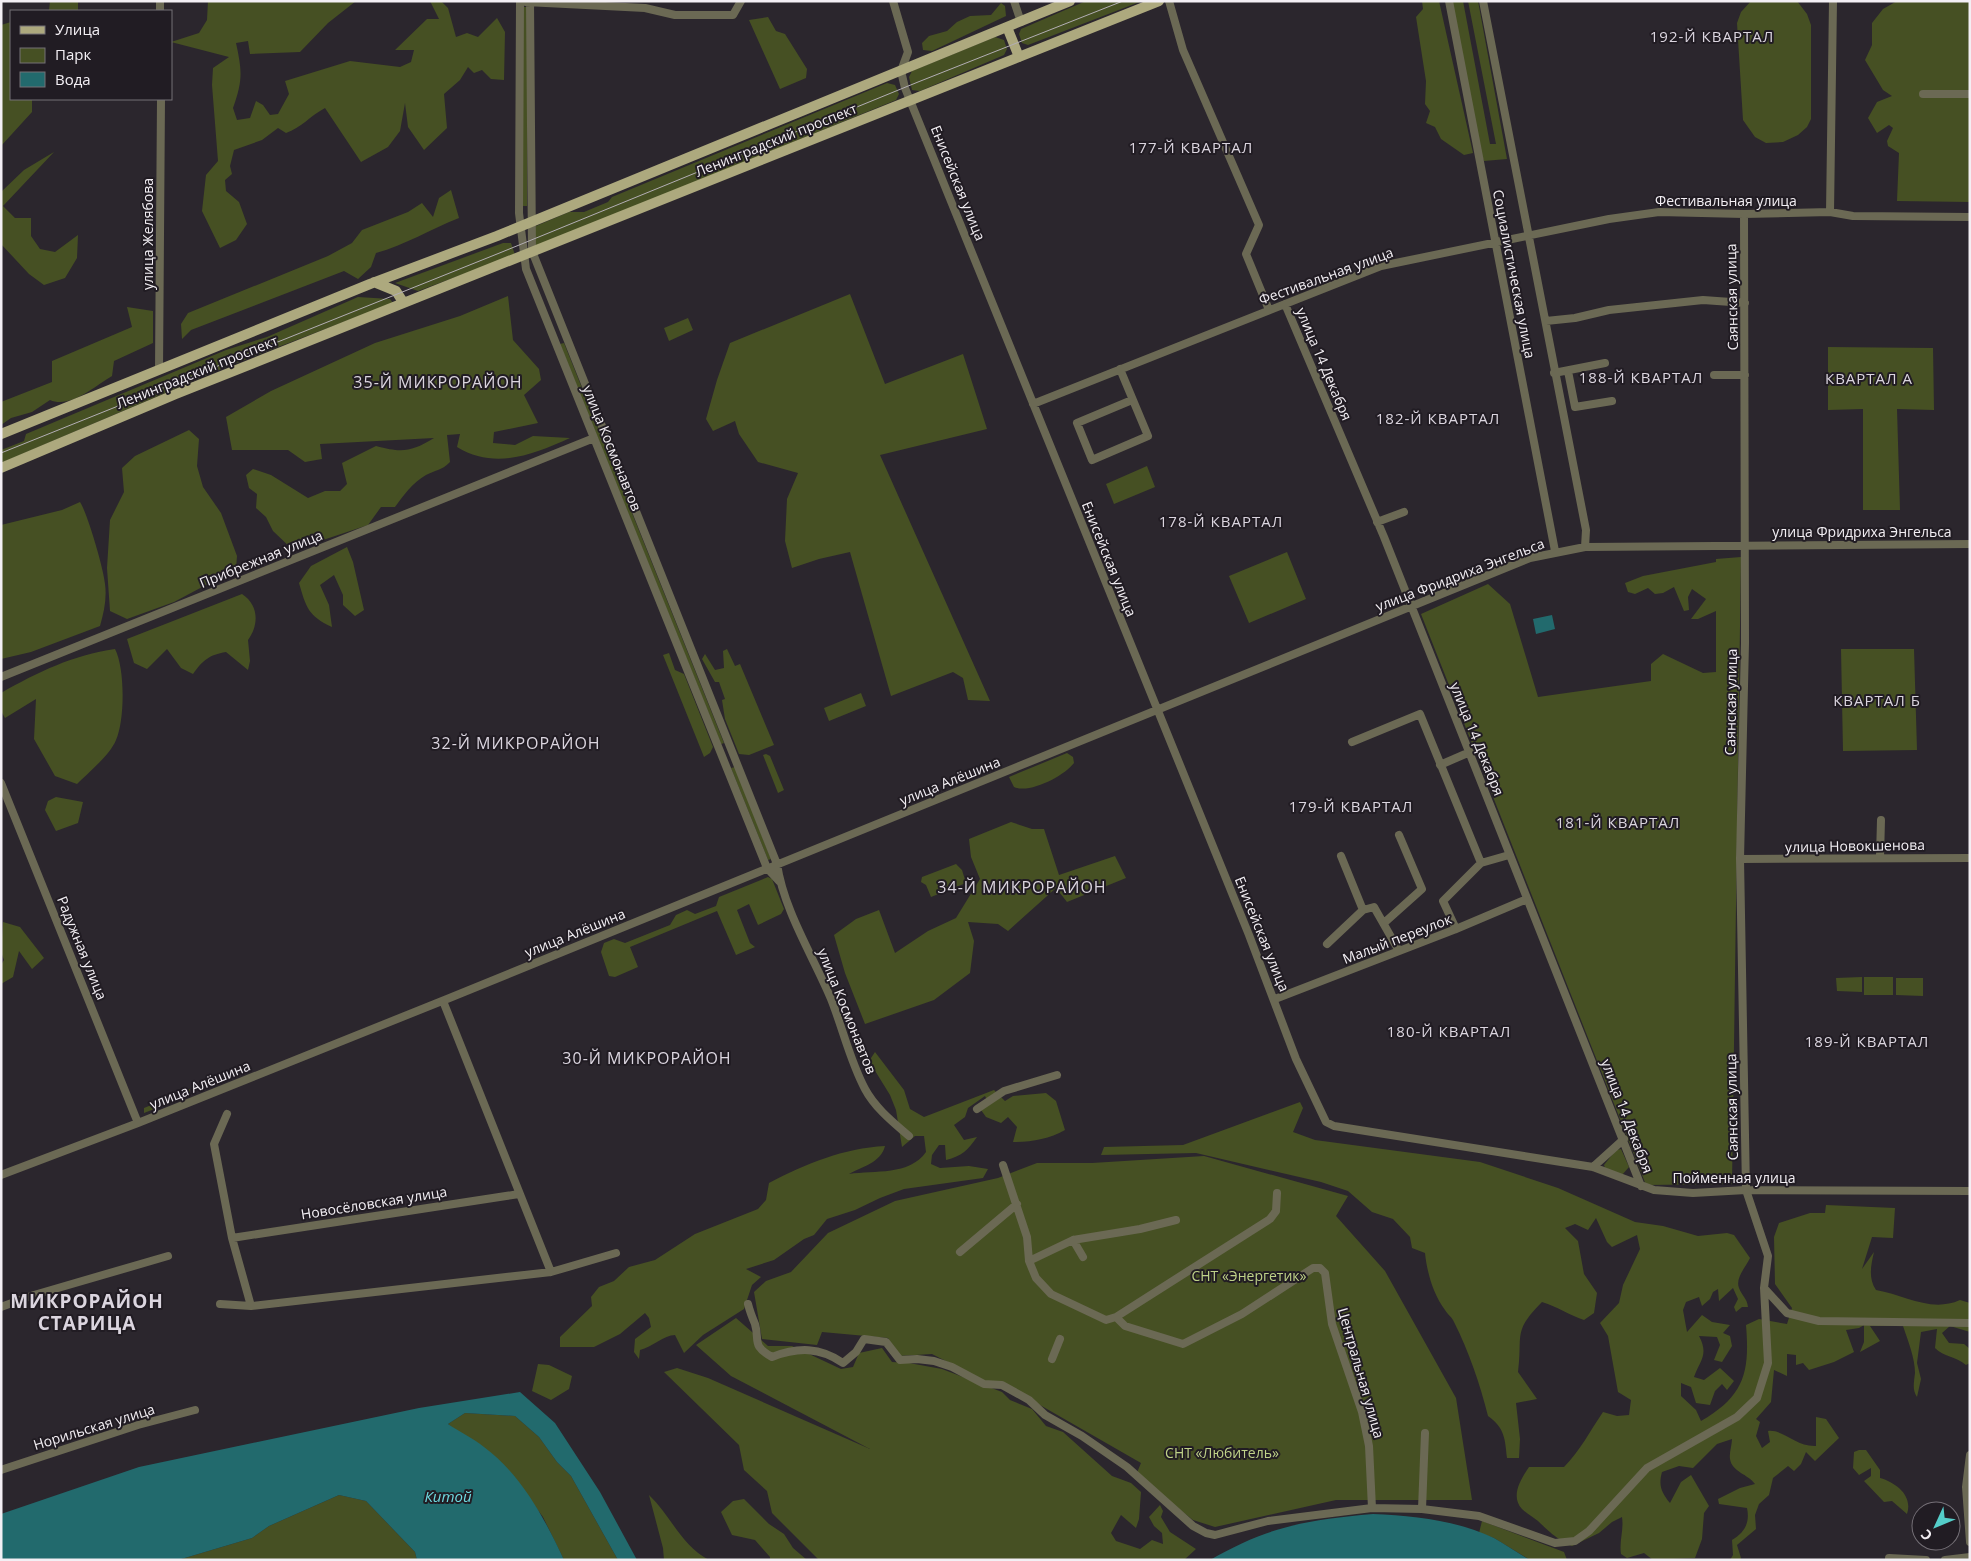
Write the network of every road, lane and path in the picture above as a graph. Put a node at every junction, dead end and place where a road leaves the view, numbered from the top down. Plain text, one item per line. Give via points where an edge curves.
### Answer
1 (741, 1) edge
2 (893, 1) edge
3 (1014, 1) edge
4 (1070, 1) edge
5 (1159, 1) edge
6 (1169, 1) edge
7 (1449, 1) edge
8 (1483, 1) edge
9 (1833, 1) edge
10 (526, 2) edge
11 (1021, 22) junction
12 (1007, 27) junction
13 (1019, 57) junction
14 (901, 71) junction
15 (1923, 94) dead end
16 (1970, 94) edge
17 (161, 100) edge
18 (910, 101) junction
19 (1830, 212) junction
20 (1744, 214) junction
21 (1970, 217) edge
22 (531, 222) junction
23 (520, 226) junction
24 (1529, 235) junction
25 (1495, 242) junction
26 (528, 253) junction
27 (374, 282) junction
28 (403, 302) junction
29 (1746, 303) junction
30 (1285, 304) junction
31 (1269, 310) junction
32 (1546, 321) junction
33 (566, 337) junction
34 (555, 341) junction
35 (1605, 363) dead end
36 (1120, 369) junction
37 (159, 370) junction
38 (1568, 370) junction
39 (1554, 373) junction
40 (1714, 375) dead end
41 (1745, 376) junction
42 (1132, 400) junction
43 (1612, 401) dead end
44 (1033, 404) junction
45 (1, 434) edge
46 (594, 438) junction
47 (1, 468) edge
48 (1404, 512) dead end
49 (1377, 522) junction
50 (1970, 544) edge
51 (1743, 546) junction
52 (1585, 547) junction
53 (1555, 551) junction
54 (1411, 607) junction
55 (1, 677) edge
56 (1156, 710) junction
57 (1352, 742) dead end
58 (1470, 752) junction
59 (732, 753) junction
60 (722, 756) junction
61 (1440, 765) junction
62 (1, 782) edge
63 (1881, 820) dead end
64 (1400, 835) dead end
65 (1509, 855) junction
66 (1341, 856) dead end
67 (1880, 857) junction
68 (1970, 858) edge
69 (1740, 859) junction
70 (1481, 863) junction
71 (777, 864) junction
72 (767, 868) junction
73 (781, 882) junction
74 (1527, 899) junction
75 (1363, 910) junction
76 (1384, 923) junction
77 (1456, 930) junction
78 (1327, 944) dead end
79 (1400, 951) junction
80 (1275, 999) junction
81 (443, 1001) junction
82 (1057, 1074) dead end
83 (976, 1109) dead end
84 (227, 1114) dead end
85 (1326, 1122) joint
86 (138, 1123) junction
87 (910, 1136) dead end
88 (1624, 1139) junction
89 (1003, 1165) dead end
90 (1593, 1167) junction
91 (1, 1175) edge
92 (1641, 1186) junction
93 (1746, 1190) junction
94 (1970, 1191) edge
95 (1277, 1193) dead end
96 (519, 1194) junction
97 (1017, 1204) junction
98 (1176, 1220) dead end
99 (232, 1238) junction
100 (1073, 1240) junction
101 (960, 1252) dead end
102 (616, 1253) dead end
103 (168, 1256) dead end
104 (1082, 1257) dead end
105 (1030, 1261) junction
106 (551, 1272) junction
107 (1764, 1288) junction
108 (220, 1304) dead end
109 (748, 1304) dead end
110 (251, 1306) junction
111 (1, 1307) edge
112 (1116, 1317) junction
113 (1970, 1323) edge
114 (1060, 1339) dead end
115 (1052, 1359) dead end
116 (195, 1410) dead end
117 (1425, 1433) dead end
118 (1970, 1455) edge
119 (1, 1470) edge
120 (1372, 1508) junction
121 (1422, 1508) junction
122 (1969, 1533) edge
123 (1970, 1542) edge
124 (1970, 1557) edge
125 (1889, 1560) edge
126 (1926, 1560) edge
127 (1946, 1560) edge

1 - 10 street via 733,15 717,16 676,15 645,8
2 - 14 street via 908,52
3 - 11 street
4 - 11 main road, Ленинградский проспект
5 - 13 main road, Ленинградский проспект
6 - 31 street via 1182,50 1260,225 1246,254
7 - 25 street, Социалистическая улица
8 - 24 street, Социалистическая улица
9 - 19 street
10 - 22 street, улица Космонавтов
10 - 23 street, улица Космонавтов
11 - 12 main road, Ленинградский проспект
12 - 13 main road
12 - 14 main road, Ленинградский проспект
13 - 18 main road, Ленинградский проспект
14 - 18 street, Енисейская улица
14 - 22 main road, Ленинградский проспект
15 - 16 street
17 - 37 street, улица Желябова
18 - 26 main road, Ленинградский проспект
18 - 44 street, Енисейская улица
19 - 20 street, Фестивальная улица
19 - 21 street, Фестивальная улица via 1853,216
20 - 24 street, Фестивальная улица via 1659,212
20 - 29 street, Саянская улица
22 - 23 main road, Ленинградский проспект
22 - 26 street, улица Космонавтов
23 - 26 street, улица Космонавтов
23 - 27 main road, Ленинградский проспект
24 - 25 street, Фестивальная улица
24 - 32 street, Социалистическая улица
25 - 30 street, Фестивальная улица via 1381,266
25 - 53 street, Социалистическая улица
26 - 28 main road, Ленинградский проспект
26 - 33 street, улица Космонавтов
26 - 34 street, улица Космонавтов via 526,269
27 - 28 main road via 396,291
27 - 37 main road, Ленинградский проспект
28 - 47 main road, Ленинградский проспект
29 - 32 street via 1703,300 1609,310
29 - 41 street, Саянская улица
30 - 31 street, Фестивальная улица
30 - 49 street, улица 14 Декабря
31 - 36 street, Фестивальная улица
32 - 39 street, Социалистическая улица
33 - 34 street
33 - 59 street, улица Космонавтов
34 - 46 street, улица Космонавтов
35 - 38 street
36 - 42 street
36 - 44 street, Фестивальная улица
37 - 45 main road, Ленинградский проспект
38 - 39 street
38 - 43 street via 1576,407
39 - 52 street, Социалистическая улица via 1586,530
40 - 41 street
41 - 51 street, Саянская улица
42 - 42 street via 1148,436 1092,460 1077,424
44 - 56 street, Енисейская улица
46 - 55 street, Прибрежная улица
46 - 60 street, улица Космонавтов
48 - 49 street
49 - 54 street, улица 14 Декабря
50 - 51 street, улица Фридриха Энгельса
51 - 52 street, улица Фридриха Энгельса
51 - 69 street, Саянская улица
52 - 53 street, улица Фридриха Энгельса
53 - 54 street, улица Фридриха Энгельса via 1530,558
54 - 56 street, улица Фридриха Энгельса
54 - 58 street, улица 14 Декабря
56 - 71 street, улица Алёшина
56 - 80 street, Енисейская улица
57 - 61 street via 1420,714
58 - 61 street
58 - 65 street, улица 14 Декабря
59 - 60 street
59 - 71 street, улица Космонавтов
60 - 72 street, улица Космонавтов
61 - 70 street
62 - 86 street, Радужная улица
63 - 67 street
64 - 76 street via 1422,889
65 - 70 street
65 - 74 street, улица 14 Декабря
66 - 75 street
67 - 68 street, улица Новокшенова
67 - 69 street, улица Новокшенова
69 - 93 street, Саянская улица
70 - 77 street via 1442,901
71 - 72 street, улица Алёшина
71 - 73 street, улица Космонавтов
72 - 73 street, улица Космонавтов
72 - 81 street, улица Алёшина
73 - 87 street, улица Космонавтов via 866,1095
74 - 77 street, Малый переулок
74 - 88 street, улица 14 Декабря
75 - 76 street via 1374,908
75 - 78 street
76 - 79 street
77 - 79 street, Малый переулок
79 - 80 street, Малый переулок
80 - 85 street, Енисейская улица via 1296,1059
81 - 86 street, улица Алёшина
81 - 96 street
82 - 83 street via 1004,1092
84 - 99 street via 214,1144
85 - 90 street, Пойменная улица via 1334,1126
86 - 91 street, улица Алёшина
88 - 90 street
88 - 92 street, улица 14 Декабря
89 - 97 street, Центральная улица
90 - 92 street, Пойменная улица
92 - 93 street, Пойменная улица via 1693,1192
93 - 94 street, Пойменная улица
93 - 107 street, Саянская улица via 1768,1256
95 - 112 street via 1276,1211 1270,1219
96 - 99 street, Новосёловская улица
96 - 106 street
97 - 101 street
97 - 105 street, Центральная улица
98 - 100 street
99 - 110 street
100 - 104 street
100 - 105 street
102 - 106 street
103 - 111 street
105 - 112 street, Центральная улица via 1036,1278 1051,1294 1106,1320
106 - 110 street
107 - 113 street via 1787,1313 1819,1321
107 - 121 street, Саянская улица via 1768,1363 1757,1398 1737,1417 1647,1468 1575,1542 1555,1543 1478,1516
108 - 110 street
109 - 120 street, Саянская улица via 756,1326 755,1340 762,1352 772,1357 792,1350 808,1351 829,1353 843,1363 856,1352 864,1338 886,1342 900,1360 917,1358 934,1362 952,1367 984,1384 1002,1386 1029,1400 1045,1415 1127,1467 1192,1526 1206,1533 1215,1535 1268,1521
112 - 120 street, Центральная улица via 1125,1326 1183,1344 1242,1314 1308,1271 1320,1268 1325,1273 1332,1324 1362,1412 1369,1446
114 - 115 street
116 - 119 street, Норильская улица
117 - 121 street
118 - 122 street via 1966,1487
120 - 121 street, Саянская улица
122 - 123 street
124 - 127 street
125 - 126 street via 1904,1557

